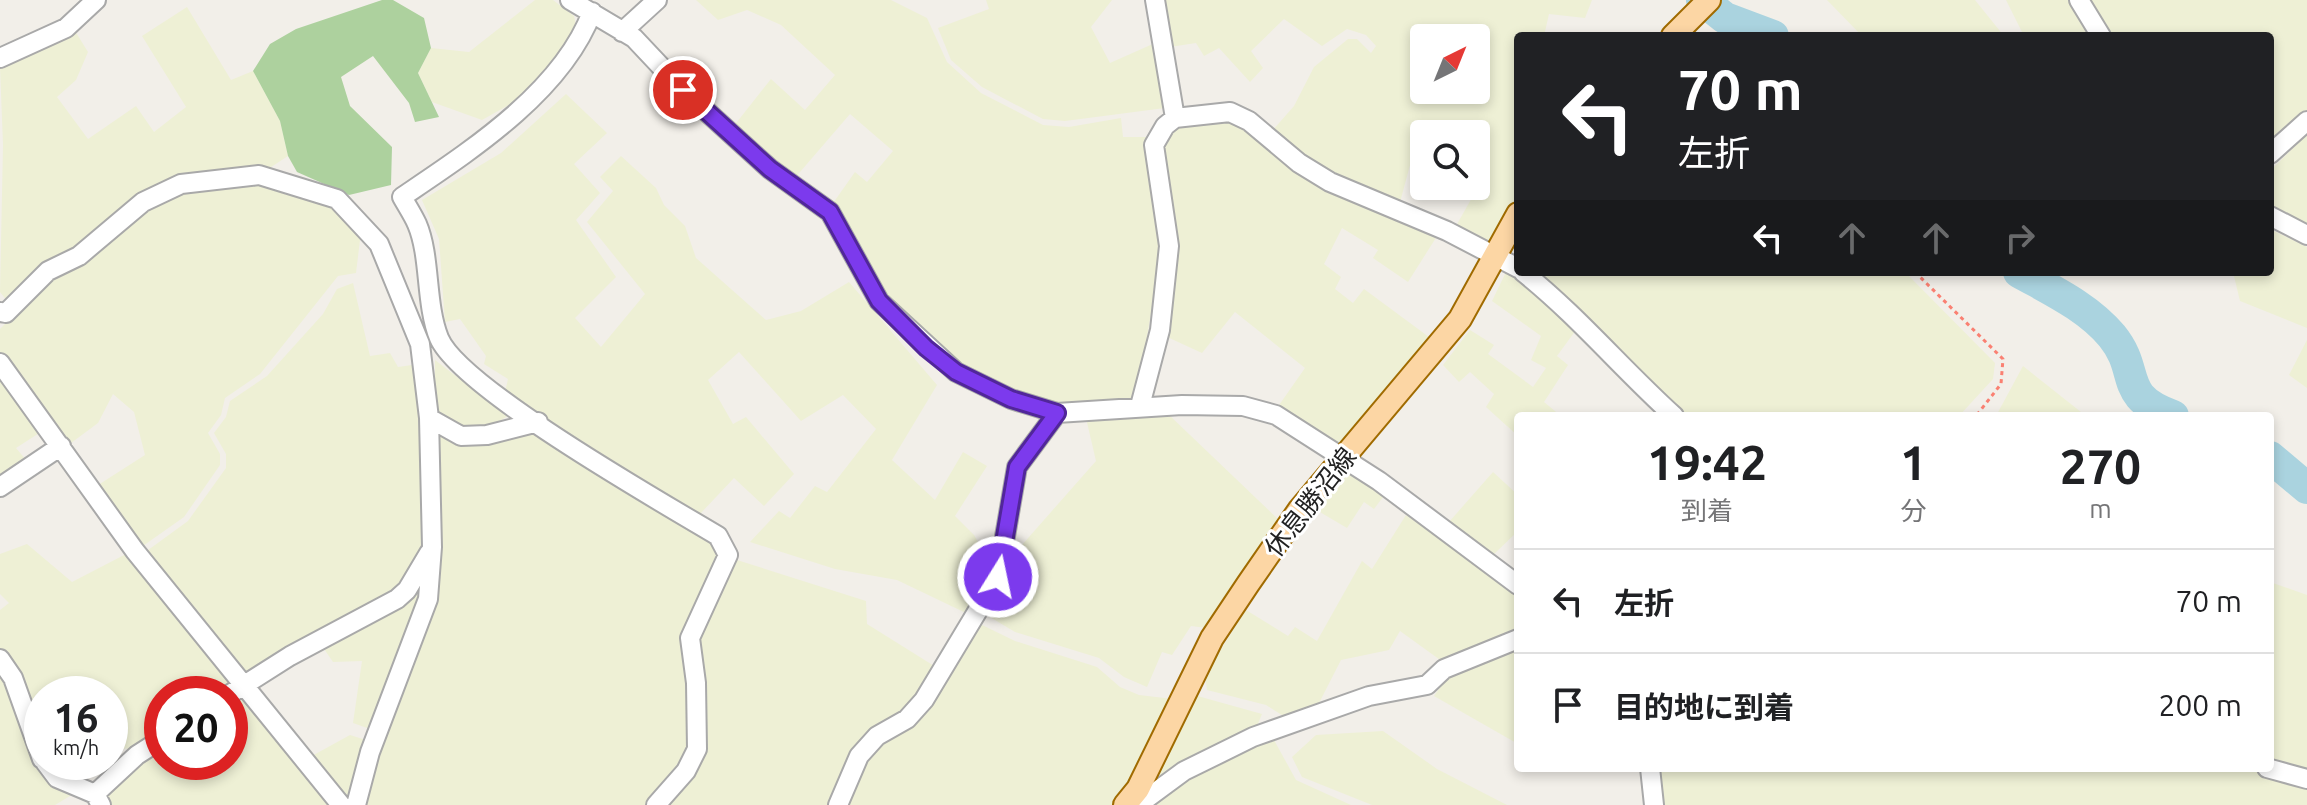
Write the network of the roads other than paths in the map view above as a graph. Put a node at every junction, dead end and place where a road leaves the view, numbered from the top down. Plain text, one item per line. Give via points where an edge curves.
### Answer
1 (96, 0) edge
2 (570, 0) edge
3 (657, 0) edge
4 (1155, 0) edge
5 (1709, 0) edge
6 (2079, 0) edge
7 (592, 12) junction
8 (622, 32) junction
9 (1677, 32) edge
10 (2099, 32) edge
11 (0, 58) edge
12 (1175, 118) junction
13 (2307, 121) edge
14 (2274, 150) edge
15 (2274, 218) edge
16 (1514, 222) edge
17 (2307, 235) edge
18 (1496, 256) junction
19 (1514, 266) edge
20 (1528, 276) edge
21 (0, 312) edge
22 (0, 363) edge
23 (1140, 406) junction
24 (1669, 412) edge
25 (1057, 413) junction
26 (429, 418) junction
27 (538, 422) junction
28 (61, 446) junction
29 (1344, 457) junction
30 (0, 487) edge
31 (432, 547) junction
32 (1514, 582) edge
33 (1514, 641) edge
34 (0, 659) edge
35 (227, 676) edge
36 (248, 683) edge
37 (248, 701) edge
38 (24, 708) edge
39 (144, 751) edge
40 (2274, 770) edge
41 (1650, 772) edge
42 (2307, 779) edge
43 (61, 780) edge
44 (98, 799) edge
45 (1129, 800) edge
46 (341, 805) edge
47 (356, 805) edge
48 (656, 805) edge
49 (838, 805) edge
50 (1654, 805) edge

1 - 11 street via 66,28
2 - 7 street
3 - 8 street
4 - 12 street
5 - 9 main road
6 - 10 street
7 - 8 street
7 - 27 street via 582,39 501,129 402,197 418,226 440,340 463,370
8 - 25 street via 770,169 830,212 879,301 926,348 956,372 1011,399
12 - 18 street via 1230,112 1330,182
12 - 23 street via 1154,145 1169,246 1160,330
13 - 14 street
15 - 17 street
16 - 18 main road, 休息勝沼線
18 - 19 street
18 - 29 main road, 休息勝沼線 via 1460,319
20 - 24 street via 1605,344 1622,370
21 - 26 street via 6,313 48,271 79,256 143,202 181,184 259,175 337,199 379,244 420,344
22 - 28 street
23 - 25 street
23 - 29 street via 1243,406 1288,421
25 - 49 street via 1017,467 998,577 924,700 859,756
26 - 27 street via 461,436
26 - 31 street
27 - 48 street via 718,536 728,555 690,638 697,749 686,771
28 - 30 street
28 - 35 street
29 - 32 street
29 - 45 main road, 休息勝沼線 via 1300,509 1212,638
31 - 36 street via 397,599
31 - 47 street via 428,599 370,752
33 - 45 street via 1444,669 1427,685 1369,696 1253,737 1184,771 1146,799
34 - 38 street
37 - 46 street
39 - 44 street
40 - 42 street
41 - 50 street
43 - 44 street

